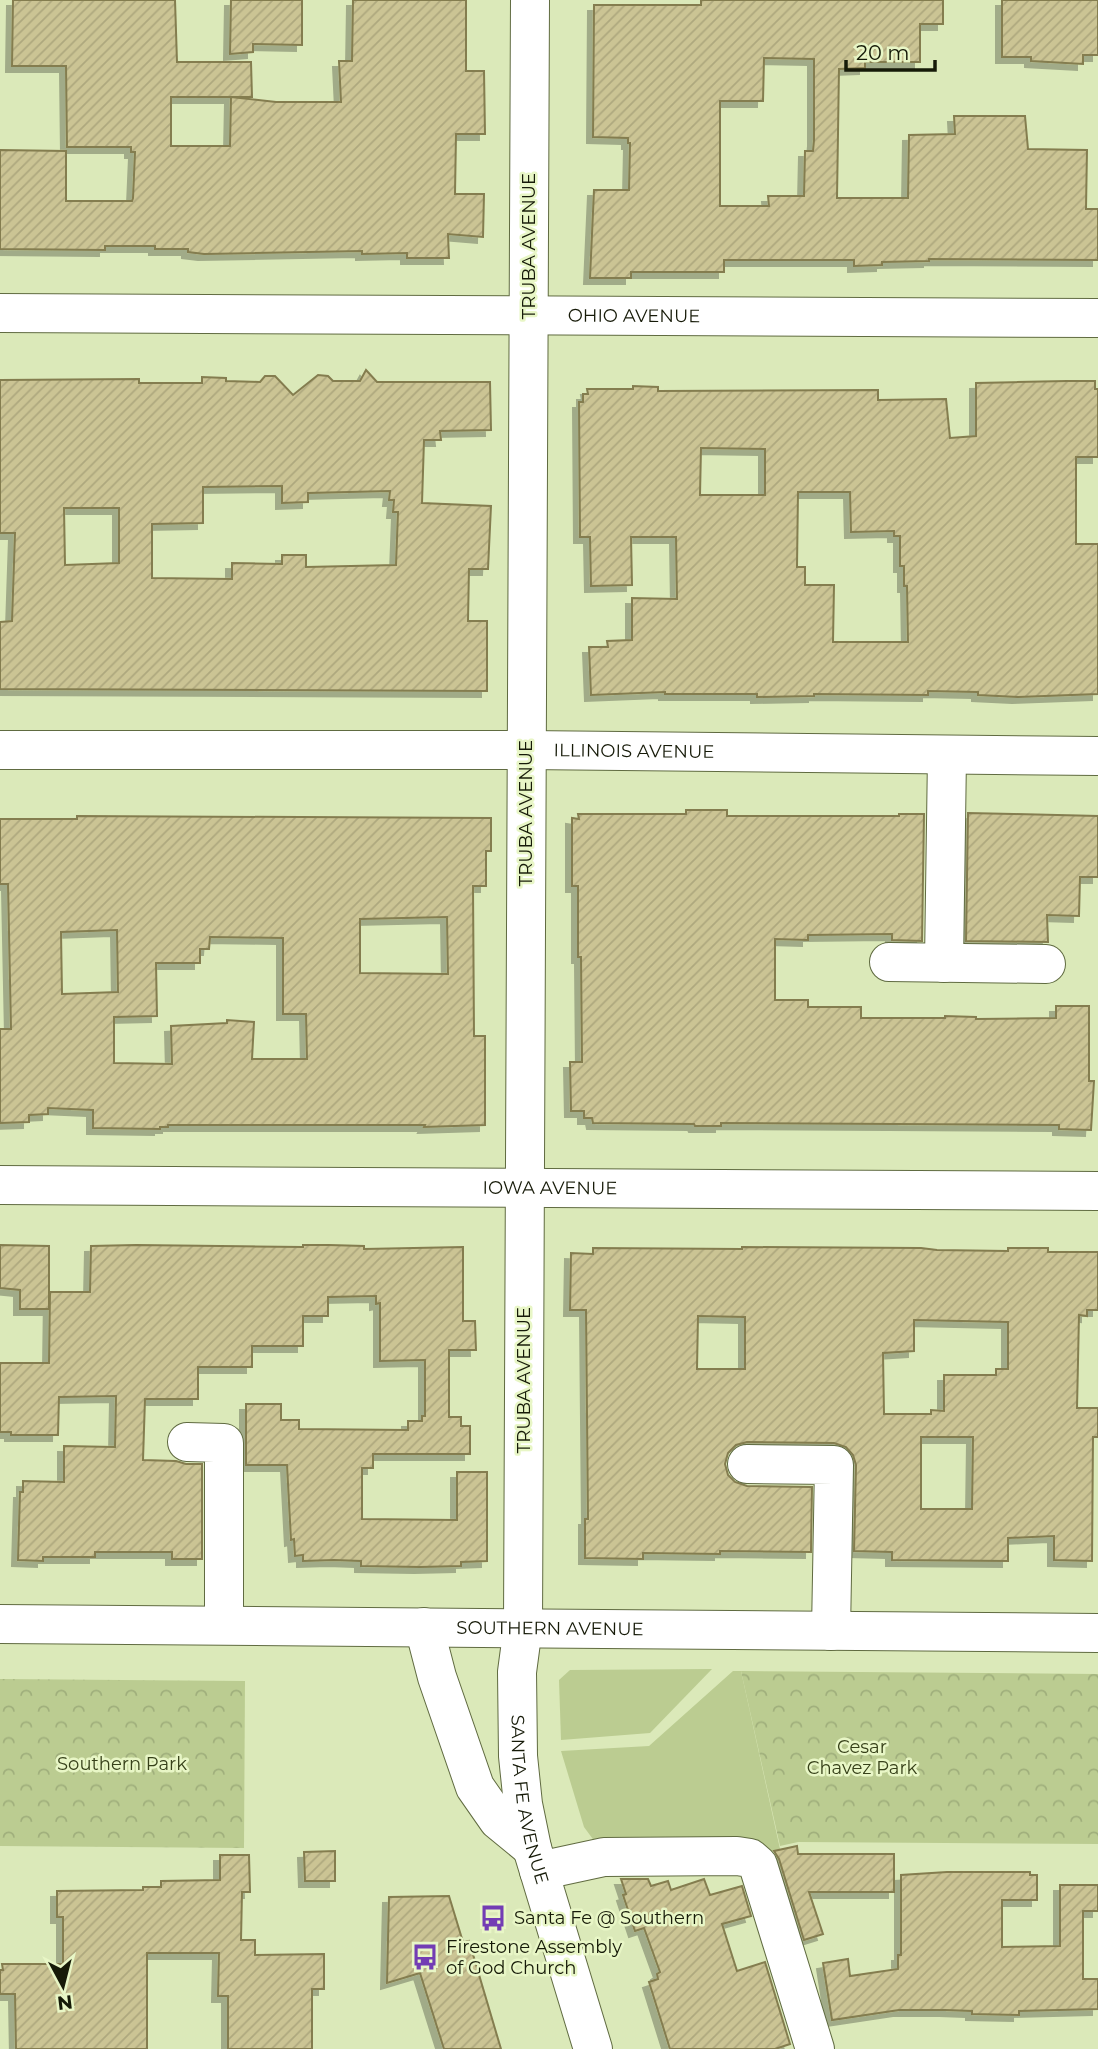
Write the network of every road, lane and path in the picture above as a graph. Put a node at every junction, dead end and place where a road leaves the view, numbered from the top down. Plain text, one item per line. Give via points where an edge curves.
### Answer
1 (530, 0) edge
2 (0, 313) edge
3 (528, 316) junction
4 (1098, 318) edge
5 (0, 750) edge
6 (527, 750) junction
7 (947, 755) junction
8 (1098, 756) edge
9 (889, 962) dead end
10 (944, 963) junction
11 (1046, 964) dead end
12 (0, 1185) edge
13 (525, 1187) junction
14 (1098, 1191) edge
15 (187, 1442) dead end
16 (747, 1464) dead end
17 (0, 1624) edge
18 (224, 1625) junction
19 (424, 1627) junction
20 (523, 1627) junction
21 (831, 1631) junction
22 (1098, 1633) edge
23 (535, 1859) junction
24 (593, 2049) edge
25 (815, 2049) edge

1 - 3 street, TRUBA AVENUE
2 - 3 street, OHIO AVENUE
3 - 4 street, OHIO AVENUE
3 - 6 street, TRUBA AVENUE
5 - 6 street, ILLINOIS AVENUE
6 - 7 street, ILLINOIS AVENUE
6 - 13 street, TRUBA AVENUE
7 - 8 street, ILLINOIS AVENUE
7 - 10 street
9 - 10 street
10 - 11 street
12 - 13 street, IOWA AVENUE
13 - 14 street, IOWA AVENUE
13 - 20 street, TRUBA AVENUE
15 - 18 street via 224,1443
16 - 21 street via 834,1465
17 - 18 street, SOUTHERN AVENUE
18 - 19 street, SOUTHERN AVENUE
19 - 20 street, SOUTHERN AVENUE
19 - 23 street via 475,1787
20 - 21 street, SOUTHERN AVENUE
20 - 23 street, SANTA FE AVENUE via 517,1672 518,1756
21 - 22 street, SOUTHERN AVENUE
23 - 24 street, SANTA FE AVENUE
23 - 25 street via 750,1858 758,1865

